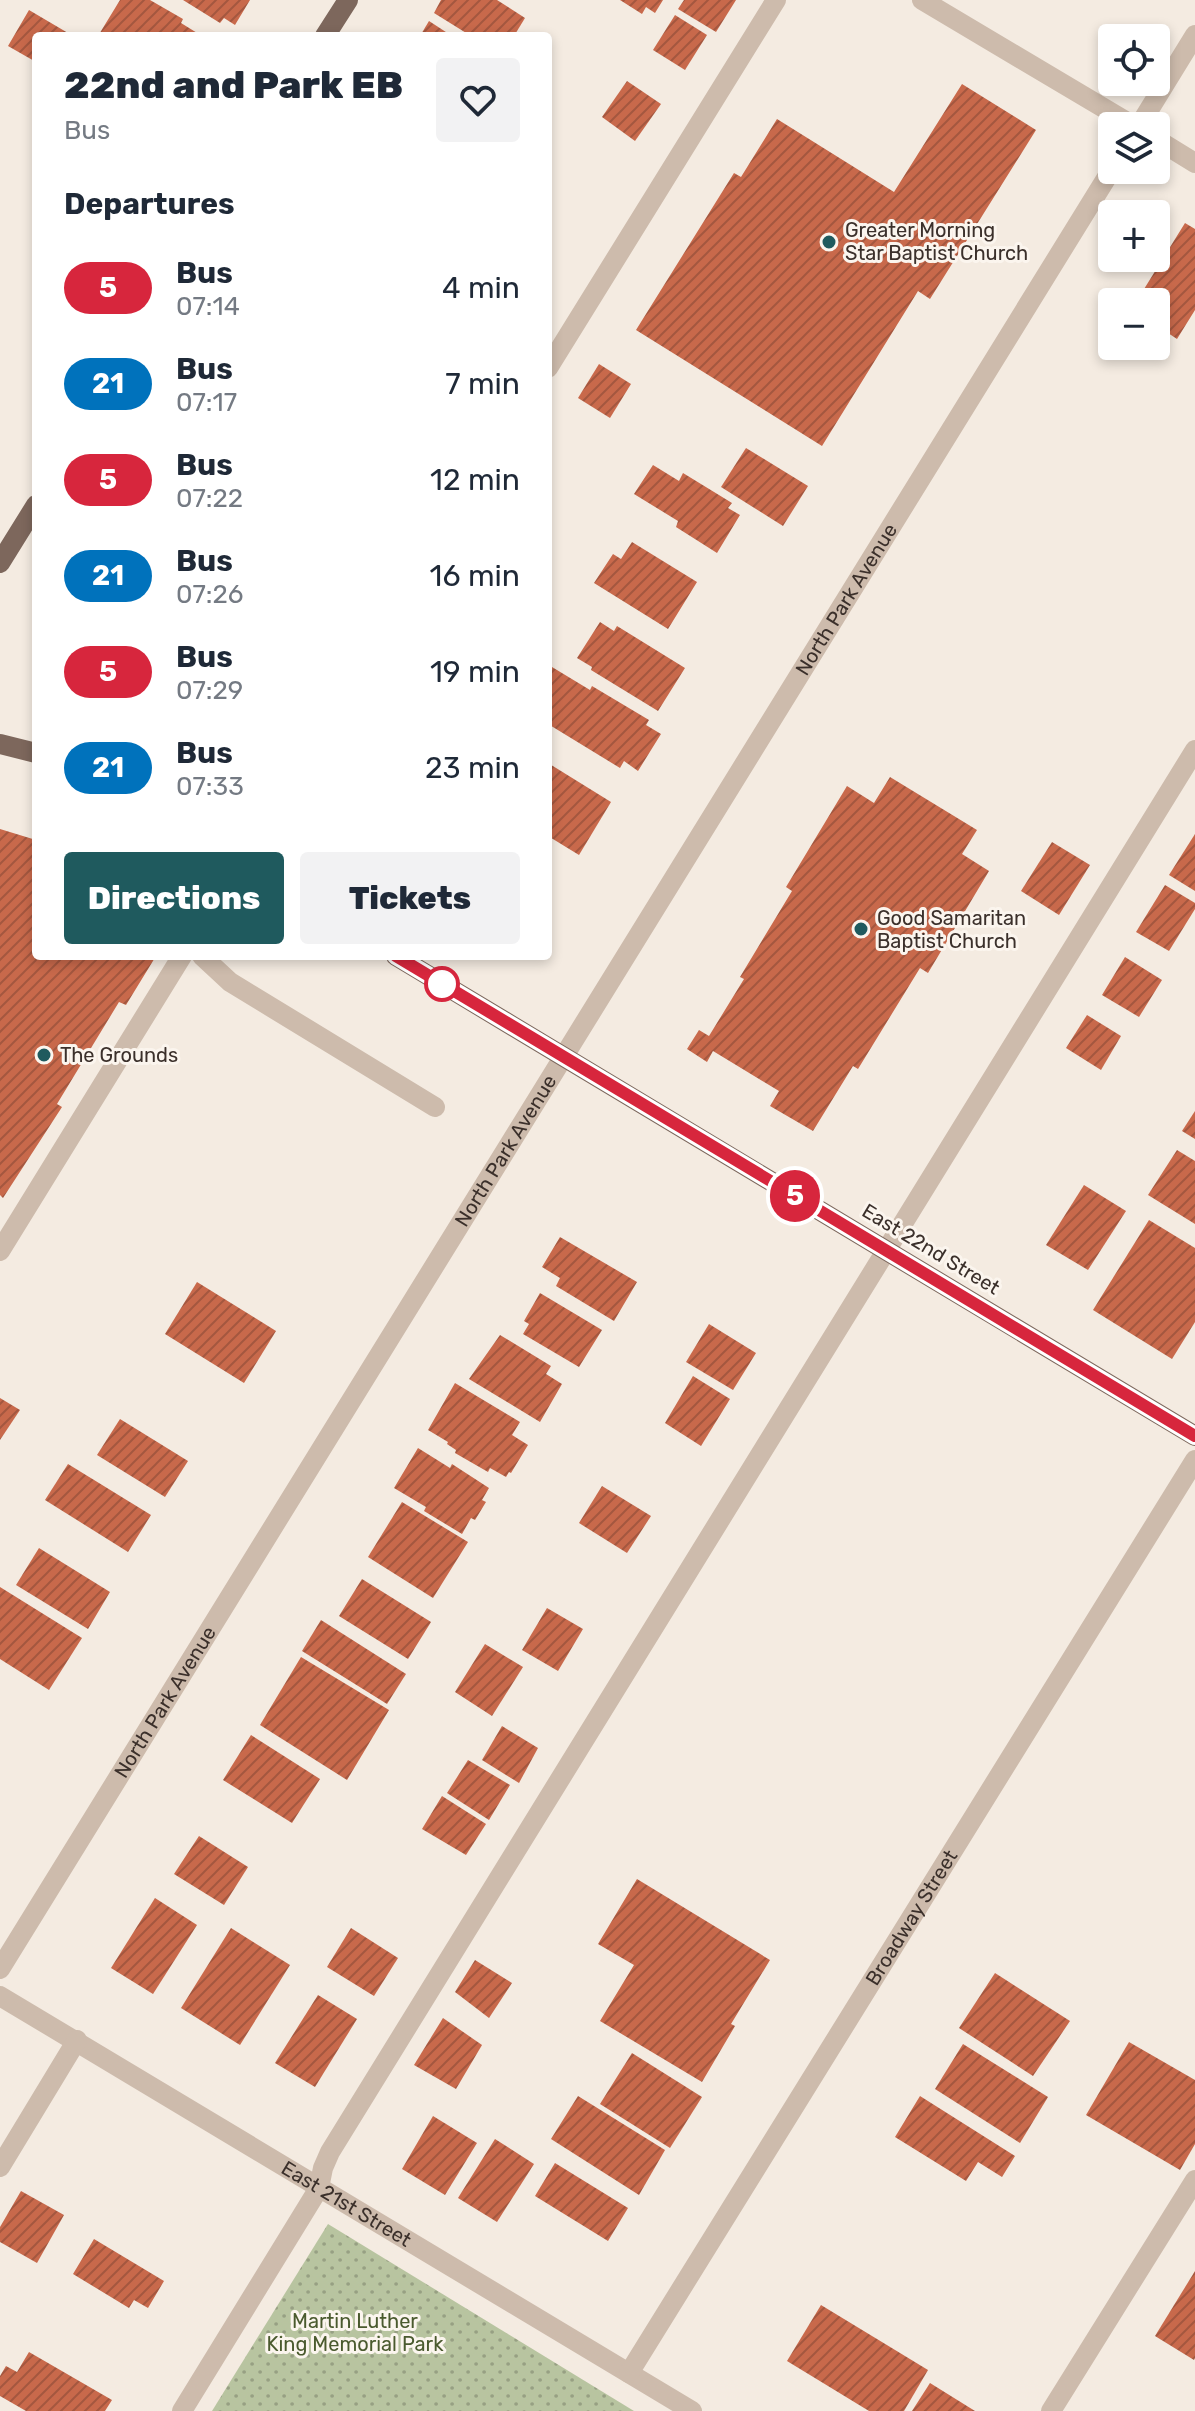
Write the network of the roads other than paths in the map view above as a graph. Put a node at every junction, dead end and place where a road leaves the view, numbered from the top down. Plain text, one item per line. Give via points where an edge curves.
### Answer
1 (348, 0) edge
2 (776, 0) edge
3 (922, 0) edge
4 (328, 32) edge
5 (1195, 35) edge
6 (1112, 112) edge
7 (1145, 112) edge
8 (1170, 148) edge
9 (1195, 163) edge
10 (1103, 184) edge
11 (552, 362) edge
12 (32, 511) edge
13 (0, 563) edge
14 (0, 744) edge
15 (1195, 750) edge
16 (32, 752) edge
17 (180, 960) edge
18 (206, 960) edge
19 (403, 960) edge
20 (564, 1058) junction
21 (435, 1107) dead end
22 (886, 1250) junction
23 (0, 1251) edge
24 (1195, 1436) edge
25 (1195, 1460) edge
26 (0, 1969) edge
27 (0, 1996) edge
28 (77, 2040) junction
29 (0, 2167) edge
30 (1195, 2180) edge
31 (319, 2188) junction
32 (629, 2373) junction
33 (182, 2411) edge
34 (692, 2411) edge
35 (1051, 2411) edge

1 - 4 main road
2 - 11 street
3 - 6 street
5 - 7 street
8 - 9 street
10 - 20 street, North Park Avenue
12 - 13 main road
14 - 16 main road
15 - 22 street
17 - 23 street
18 - 21 street via 230,982
19 - 20 main road, East 22nd Street
20 - 22 main road, East 22nd Street
20 - 26 street, North Park Avenue
22 - 24 main road, East 22nd Street
22 - 31 street via 339,2138
25 - 32 street, Broadway Street
27 - 28 street, East 21st Street
28 - 29 street
28 - 31 street, East 21st Street
30 - 35 street
31 - 32 street, East 21st Street
31 - 33 street
32 - 34 street, East 21st Street

